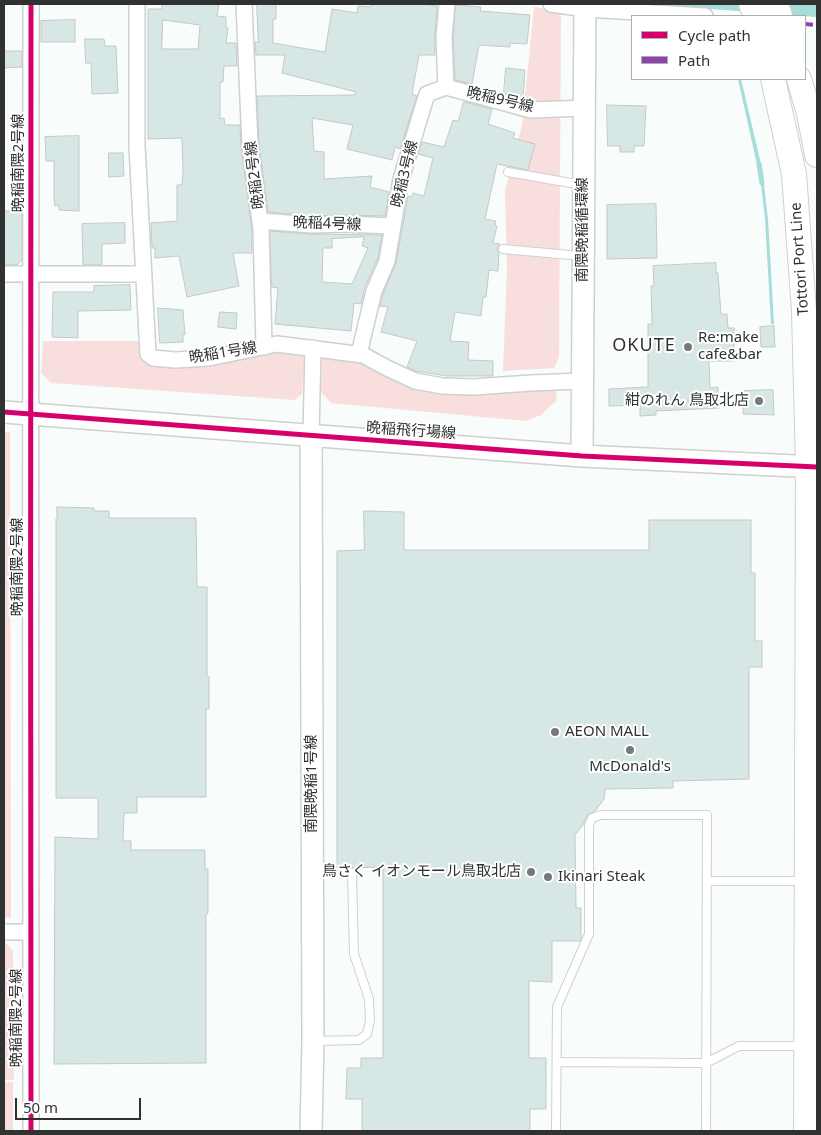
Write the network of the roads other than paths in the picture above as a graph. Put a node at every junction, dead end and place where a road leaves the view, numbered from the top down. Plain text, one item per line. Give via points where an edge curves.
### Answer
1 (31, 4) edge
2 (137, 4) edge
3 (244, 4) edge
4 (447, 4) edge
5 (551, 4) edge
6 (585, 6) edge
7 (759, 10) edge
8 (693, 15) edge
9 (776, 15) edge
10 (773, 80) edge
11 (798, 80) edge
12 (446, 87) junction
13 (584, 108) junction
14 (817, 155) edge
15 (508, 172) dead end
16 (583, 186) junction
17 (260, 221) junction
18 (393, 226) junction
19 (503, 250) dead end
20 (583, 256) junction
21 (4, 274) edge
22 (32, 274) junction
23 (144, 274) junction
24 (264, 347) junction
25 (313, 348) junction
26 (359, 354) junction
27 (582, 381) junction
28 (4, 412) edge
29 (30, 414) junction
30 (311, 436) junction
31 (582, 456) junction
32 (813, 467) edge
33 (352, 873) dead end
34 (707, 881) junction
35 (807, 882) junction
36 (4, 932) edge
37 (29, 932) junction
38 (313, 1041) junction
39 (806, 1046) junction
40 (557, 1062) junction
41 (706, 1063) junction
42 (31, 1131) edge
43 (311, 1131) edge
44 (556, 1131) edge
45 (706, 1131) edge
46 (806, 1131) edge

1 - 22 street, 晩稲南隈2号線
2 - 23 street, 晩稲1号線 via 137,146
3 - 17 street, 晩稲2号線 via 250,146
4 - 12 street via 444,37
5 - 6 street
6 - 8 street
6 - 13 street, 南隈晩稲循環線
7 - 9 main road
10 - 32 main road, Tottori Port Line via 794,174
11 - 14 main road
12 - 13 street, 晩稲9号線 via 531,110
12 - 18 street, 晩稲3号線 via 427,94 422,107 400,186
13 - 16 street, 南隈晩稲循環線
15 - 16 lane
16 - 20 street, 南隈晩稲循環線
17 - 18 street, 晩稲4号線
17 - 24 street, 晩稲2号線
18 - 26 street, 晩稲3号線 via 387,261 374,291
19 - 20 lane
20 - 27 street, 南隈晩稲循環線
21 - 22 street
22 - 23 street
22 - 29 street, 晩稲南隈2号線
23 - 24 street, 晩稲1号線 via 148,354 153,358 209,358
24 - 25 street, 晩稲1号線 via 276,344
25 - 26 street, 晩稲1号線
25 - 30 street
26 - 27 street, 晩稲1号線 via 416,381 443,386
27 - 31 street, 南隈晩稲循環線
28 - 29 street, 晩稲飛行場線
29 - 30 street, 晩稲飛行場線
29 - 37 street, 晩稲南隈2号線
30 - 31 street, 晩稲飛行場線
30 - 38 street, 南隈晩稲1号線
31 - 32 street, 晩稲飛行場線
32 - 35 main road, Tottori Port Line
33 - 38 lane via 354,954 369,999 367,1034 359,1040
34 - 35 lane
34 - 40 lane via 707,816 601,815 592,818 589,825 589,934 557,1007
34 - 41 lane
35 - 39 main road, Tottori Port Line
36 - 37 street
37 - 42 street, 晩稲南隈2号線
38 - 43 street, 南隈晩稲1号線
39 - 41 lane via 739,1046
39 - 46 main road, Tottori Port Line
40 - 41 lane
40 - 44 lane
41 - 45 lane

